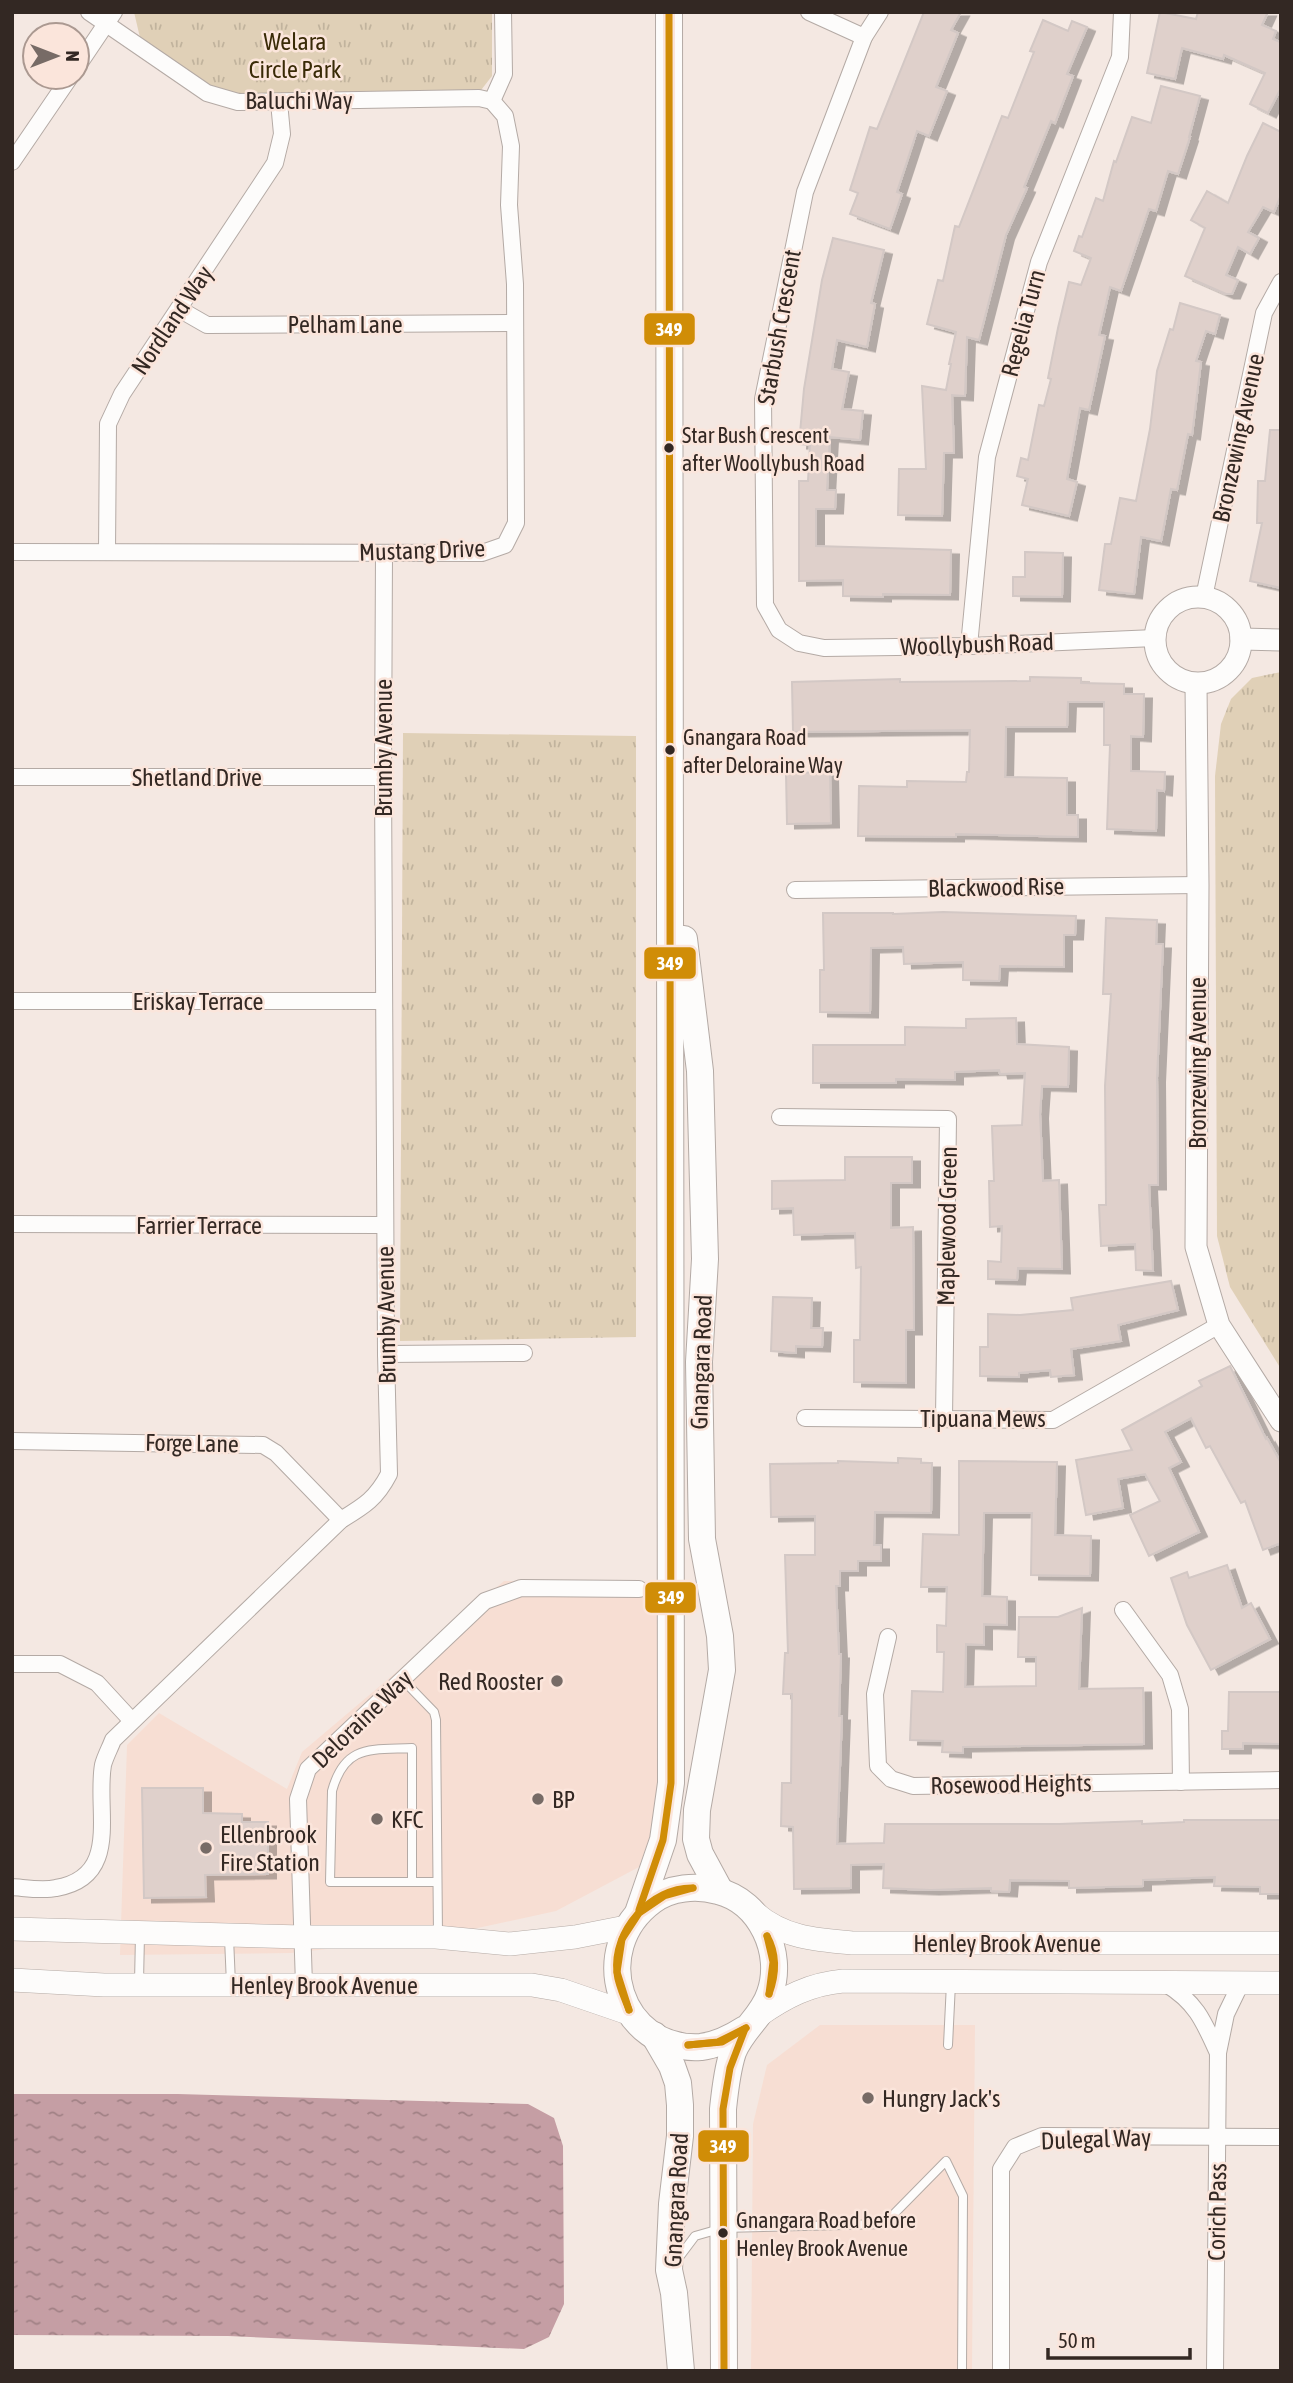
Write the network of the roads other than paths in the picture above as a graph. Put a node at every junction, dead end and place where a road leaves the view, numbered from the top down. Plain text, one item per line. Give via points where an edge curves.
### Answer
1 (89, 12) edge
2 (503, 12) edge
3 (669, 12) edge
4 (809, 12) edge
5 (880, 12) edge
6 (1122, 12) edge
7 (110, 18) edge
8 (864, 37) junction
9 (91, 46) edge
10 (60, 91) edge
11 (492, 101) junction
12 (279, 102) junction
13 (12, 162) edge
14 (1281, 282) edge
15 (179, 309) junction
16 (515, 323) junction
17 (12, 552) edge
18 (107, 552) junction
19 (384, 553) junction
20 (1204, 597) junction
21 (1154, 638) junction
22 (1241, 639) junction
23 (1281, 640) edge
24 (799, 643) joint
25 (969, 646) junction
26 (1196, 684) junction
27 (12, 777) edge
28 (383, 777) junction
29 (670, 826) junction
30 (1198, 885) junction
31 (795, 890) dead end
32 (384, 1000) junction
33 (12, 1001) edge
34 (780, 1117) dead end
35 (12, 1224) edge
36 (385, 1225) junction
37 (1219, 1325) junction
38 (524, 1353) dead end
39 (386, 1354) junction
40 (805, 1418) dead end
41 (944, 1418) junction
42 (1281, 1421) edge
43 (12, 1441) edge
44 (341, 1520) junction
45 (639, 1589) dead end
46 (1123, 1609) dead end
47 (888, 1637) dead end
48 (12, 1664) edge
49 (402, 1679) junction
50 (132, 1721) junction
51 (1281, 1780) edge
52 (1181, 1782) junction
53 (412, 1882) junction
54 (437, 1882) junction
55 (12, 1887) edge
56 (720, 1891) junction
57 (744, 1904) junction
58 (633, 1919) junction
59 (12, 1929) edge
60 (140, 1932) junction
61 (229, 1935) junction
62 (302, 1937) junction
63 (438, 1937) junction
64 (1281, 1943) edge
65 (12, 1980) edge
66 (951, 1980) junction
67 (1164, 1982) junction
68 (1241, 1983) junction
69 (1281, 1983) edge
70 (139, 1985) junction
71 (231, 1985) junction
72 (304, 1985) junction
73 (631, 2014) junction
74 (752, 2022) junction
75 (654, 2035) junction
76 (948, 2045) dead end
77 (1217, 2053) junction
78 (1217, 2136) junction
79 (1281, 2137) edge
80 (723, 2228) junction
81 (669, 2270) junction
82 (681, 2371) edge
83 (723, 2371) edge
84 (961, 2371) edge
85 (1001, 2371) edge
86 (1215, 2371) edge

1 - 7 street, Baluchi Way
2 - 11 street via 504,74
3 - 29 main road, Gnangara Road
4 - 8 street
5 - 8 street, Starbush Crescent
6 - 25 street, Regelia Turn via 1120,57 1039,262 987,457
7 - 9 street
7 - 12 street, Baluchi Way via 207,93 238,102
8 - 24 street, Starbush Crescent via 805,192 763,398 765,605 779,630
10 - 13 street
11 - 12 street, Baluchi Way
11 - 16 street, Mustang Drive via 505,116 511,146
12 - 15 street, Nordland Way via 282,134 275,163
14 - 20 street, Bronzewing Avenue via 1264,313
15 - 16 street, Pelham Lane via 207,325
15 - 18 street, Nordland Way via 122,394 108,424
16 - 19 street, Mustang Drive via 516,523 505,545 482,553
17 - 18 street, Mustang Drive
18 - 19 street, Mustang Drive
19 - 28 street, Brumby Avenue
20 - 21 street via 1189,597 1165,611
20 - 22 street via 1216,600 1234,616
21 - 25 street, Woollybush Road
21 - 26 street via 1156,652 1171,674
22 - 23 street
22 - 26 street via 1233,666 1223,676
24 - 25 street, Woollybush Road via 824,648
26 - 30 street, Bronzewing Avenue
27 - 28 street, Shetland Drive
28 - 32 street, Brumby Avenue
29 - 56 main road, Gnangara Road via 700,1071 705,1259 699,1362 702,1539 722,1670 696,1839
29 - 58 main road, Gnangara Road via 671,1783 663,1840
30 - 31 street, Blackwood Rise
30 - 37 street, Bronzewing Avenue via 1196,1247
32 - 33 street, Eriskay Terrace
32 - 36 street, Brumby Avenue
34 - 41 street, Maplewood Green via 948,1119
35 - 36 street, Farrier Terrace
36 - 39 street, Brumby Avenue
37 - 41 street, Tipuana Mews via 1053,1420
37 - 42 street, Bronzewing Avenue
38 - 39 street
39 - 44 street, Brumby Avenue via 388,1475 370,1502
40 - 41 street, Tipuana Mews
43 - 44 street, Forge Lane via 263,1445
44 - 50 street, Brumby Avenue
45 - 49 street, Deloraine Way via 521,1588 485,1601
46 - 52 street via 1170,1675 1180,1709
47 - 52 street, Rosewood Heights via 875,1694 878,1766 891,1779 913,1786
48 - 50 street via 60,1664 97,1683
49 - 54 lane via 434,1712 436,1720
49 - 62 street, Deloraine Way via 308,1769 298,1799
50 - 55 street, Brumby Avenue via 113,1740 103,1766 99,1855 83,1879 55,1889
51 - 52 street, Rosewood Heights
53 - 53 lane via 330,1882 332,1791 347,1761 357,1752 412,1748
53 - 54 lane
54 - 63 lane
56 - 57 main road
56 - 58 main road via 677,1889 657,1897
57 - 64 main road, Henley Brook Avenue via 786,1933 853,1943
57 - 74 main road via 761,1922 772,1945 775,1970 770,1994
58 - 63 main road, Henley Brook Avenue via 575,1937 510,1944
58 - 73 main road via 618,1949 616,1972
59 - 60 main road, Henley Brook Avenue
60 - 61 main road, Henley Brook Avenue
60 - 70 lane
61 - 62 main road, Henley Brook Avenue
61 - 71 lane
62 - 63 main road, Henley Brook Avenue
62 - 72 street, Deloraine Way
65 - 70 main road, Henley Brook Avenue
66 - 67 main road, Henley Brook Avenue
66 - 74 main road, Henley Brook Avenue via 827,1983 795,1993
66 - 76 lane
67 - 68 main road, Henley Brook Avenue
67 - 77 street, Corich Pass via 1195,2007
68 - 69 main road, Henley Brook Avenue
68 - 77 street, Corich Pass via 1226,2014
70 - 71 main road, Henley Brook Avenue
71 - 72 main road, Henley Brook Avenue
72 - 73 main road, Henley Brook Avenue via 532,1985
73 - 75 main road
74 - 75 main road via 724,2042 701,2047 677,2045
74 - 80 main road, Gnangara Road via 734,2051 727,2076
75 - 81 main road, Gnangara Road via 673,2066 680,2105
77 - 78 street, Corich Pass
78 - 79 street, Dulegal Way
78 - 85 street, Dulegal Way via 1042,2136 1015,2147 1001,2168
78 - 86 street, Corich Pass
80 - 81 lane via 695,2236
80 - 83 main road, Gnangara Road
80 - 84 lane via 884,2224 946,2161 963,2196
81 - 82 main road, Gnangara Road

